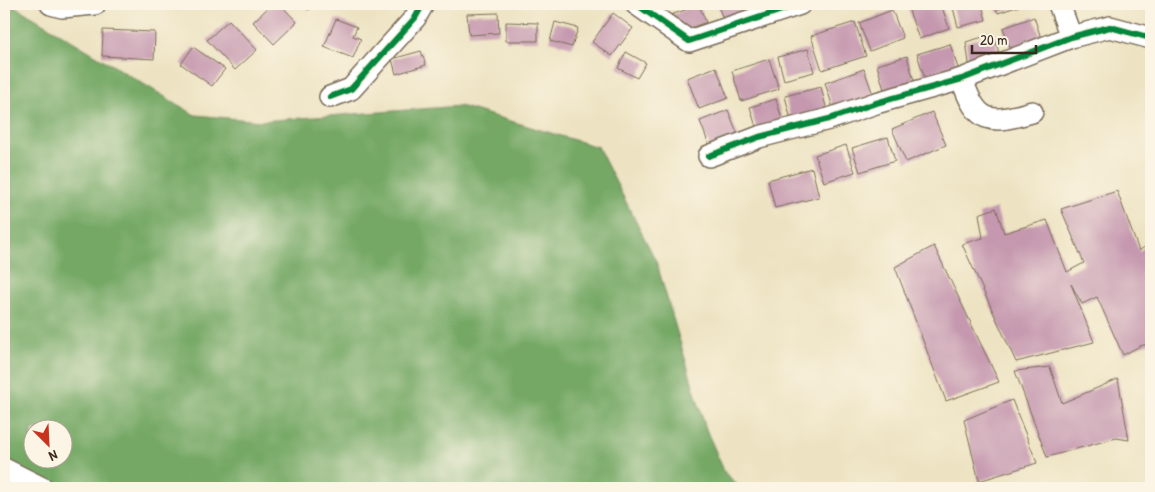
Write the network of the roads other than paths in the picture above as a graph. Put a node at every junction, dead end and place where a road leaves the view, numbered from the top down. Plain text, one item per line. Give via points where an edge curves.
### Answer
1 (51, 4) edge
2 (95, 4) edge
3 (424, 4) edge
4 (636, 4) edge
5 (800, 4) edge
6 (1059, 4) edge
7 (1071, 37) junction
8 (1151, 38) edge
9 (962, 79) junction
10 (330, 98) dead end
11 (1032, 112) dead end
12 (709, 156) dead end
13 (4, 469) edge
14 (42, 488) edge

1 - 2 street via 62,7
3 - 10 street via 352,89
4 - 5 street via 688,41
6 - 7 street
7 - 8 street via 1110,27
7 - 9 street
9 - 11 street via 982,116 1003,120
9 - 12 street via 768,134
13 - 14 street

